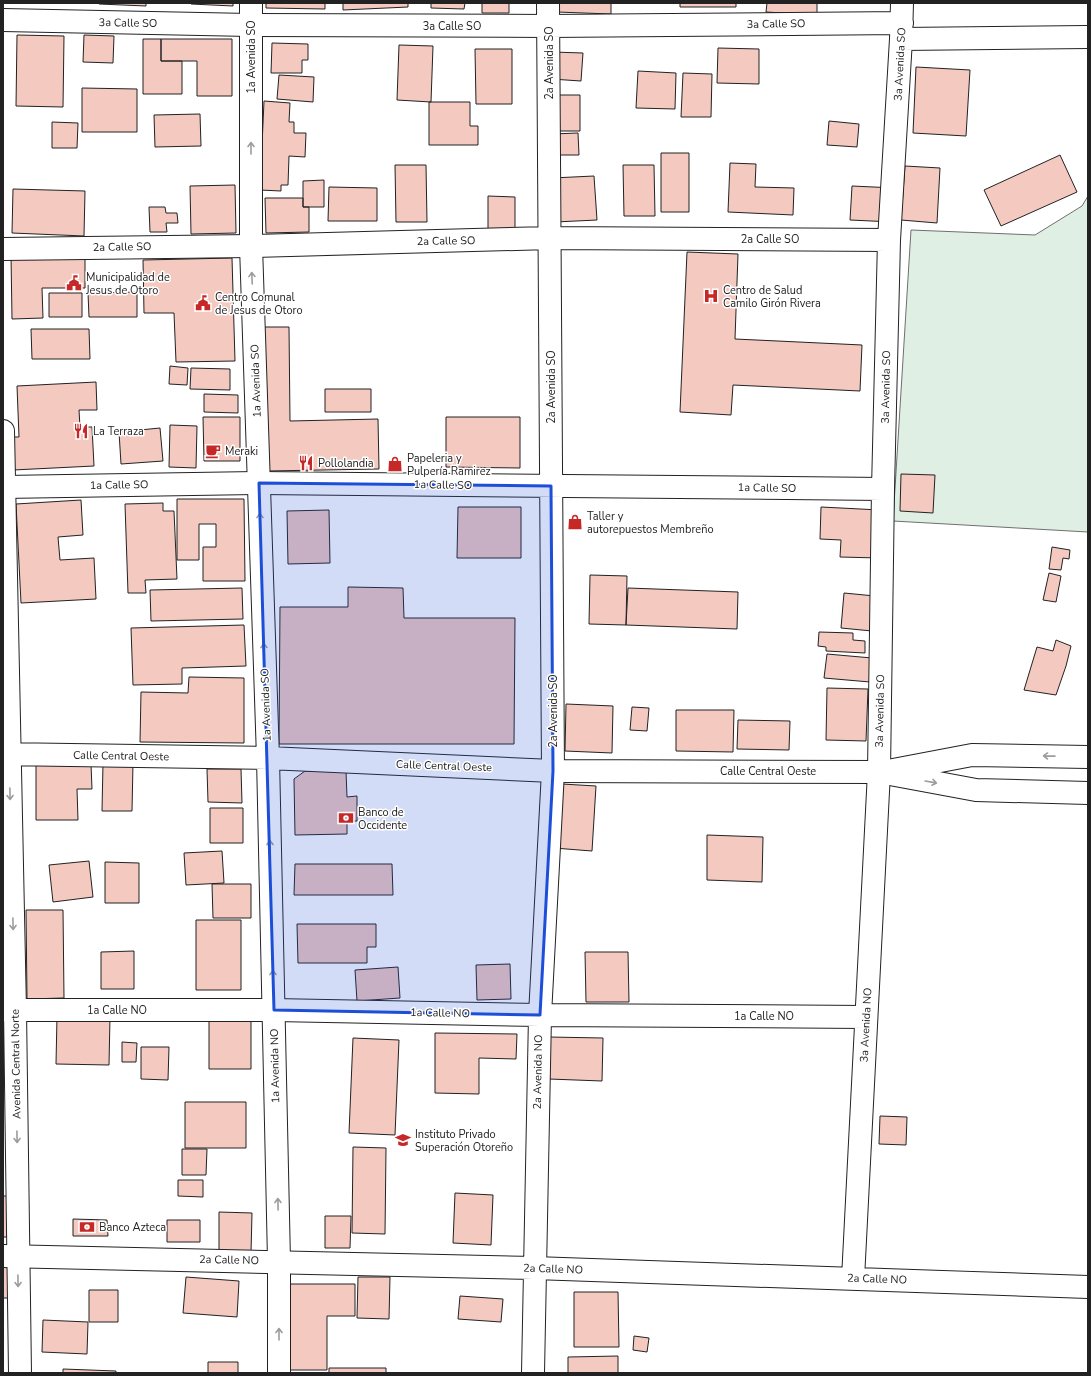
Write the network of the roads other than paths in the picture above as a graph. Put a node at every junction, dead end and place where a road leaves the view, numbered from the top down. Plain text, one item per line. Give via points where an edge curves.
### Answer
1 (251, 3) edge
2 (548, 3) edge
3 (3, 20) edge
4 (902, 22) edge
5 (250, 26) junction
6 (548, 26) junction
7 (1088, 37) edge
8 (550, 238) junction
9 (889, 240) junction
10 (251, 246) junction
11 (3, 249) edge
12 (3, 431) edge
13 (259, 483) junction
14 (551, 486) junction
15 (3, 487) edge
16 (883, 489) junction
17 (6, 754) edge
18 (1088, 757) edge
19 (268, 758) junction
20 (553, 770) junction
21 (879, 772) junction
22 (1088, 793) edge
23 (9, 1010) edge
24 (274, 1010) junction
25 (540, 1015) junction
26 (866, 1017) junction
27 (11, 1256) edge
28 (280, 1261) junction
29 (534, 1268) junction
30 (854, 1279) junction
31 (1088, 1287) edge
32 (20, 1373) edge
33 (279, 1373) edge
34 (533, 1373) edge

1 - 5 street, 1a Avenida SO
2 - 6 street, 2a Avenida SO
3 - 5 street, 3a Calle SO
4 - 6 street, 3a Calle SO
4 - 7 street, 3a Calle SO
4 - 9 street, 3a Avenida SO
5 - 6 street, 3a Calle SO
10 -> 5 street, 1a Avenida SO
6 - 8 street, 2a Avenida SO
8 - 9 street, 2a Calle SO
8 - 10 street, 2a Calle SO
8 - 14 street, 2a Avenida SO
9 - 16 street, 3a Avenida SO
10 - 11 street, 2a Calle SO
13 -> 10 street, 1a Avenida SO
12 - 15 street, Avenida Central Norte
13 - 14 street, 1a Calle SO
13 - 15 street, 1a Calle SO
19 -> 13 street, 1a Avenida SO
14 - 16 street, 1a Calle SO
14 - 20 street, 2a Avenida SO
15 - 17 street, Avenida Central Norte
16 - 21 street, 3a Avenida SO
17 - 19 street, Calle Central Oeste
17 -> 23 street, Avenida Central Norte
18 -> 21 street, Calle Central Oeste via 972,755
19 - 20 street, Calle Central Oeste
24 -> 19 street, 1a Avenida NO
20 - 21 street, Calle Central Oeste
20 - 25 street, 2a Avenida NO
21 -> 22 street, Calle Central Oeste via 976,790
21 - 26 street, 3a Avenida NO
23 - 24 street, 1a Calle NO
23 -> 27 street, Avenida Central Norte
24 - 25 street, 1a Calle NO
28 -> 24 street, 1a Avenida NO
25 - 26 street, 1a Calle NO
25 - 29 street, 2a Avenida NO
26 - 30 street, 3a Avenida NO
27 - 28 street, 2a Calle NO
27 -> 32 street, Avenida Central Norte
28 - 29 street, 2a Calle NO
33 -> 28 street, 1a Avenida NO
29 - 30 street, 2a Calle NO
29 - 34 street, 2a Avenida NO
30 - 31 street, 2a Calle NO

